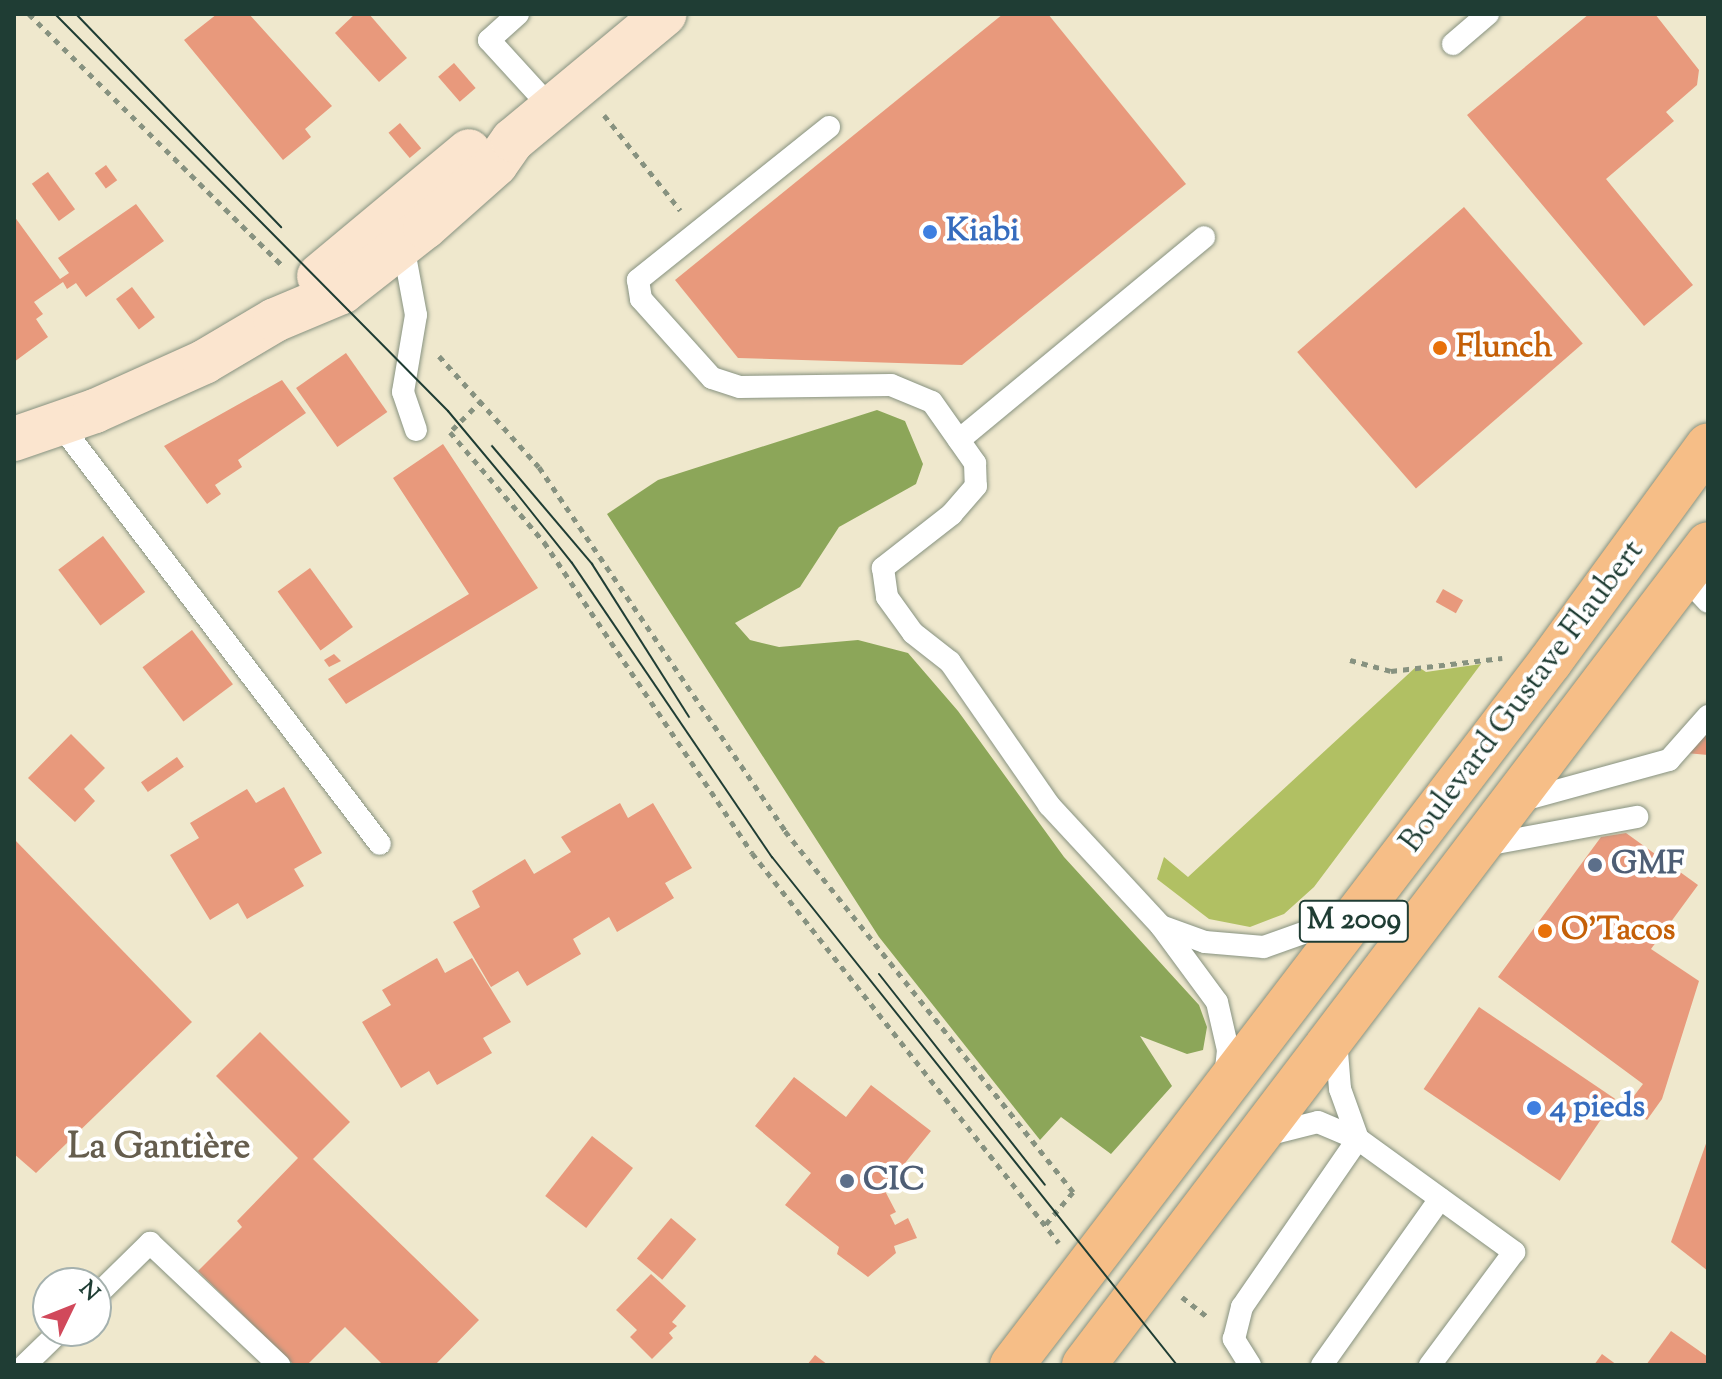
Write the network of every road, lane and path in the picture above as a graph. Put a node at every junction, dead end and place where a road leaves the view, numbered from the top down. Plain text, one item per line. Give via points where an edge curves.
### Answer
1 (29, 14) edge
2 (518, 14) edge
3 (665, 14) edge
4 (1488, 14) edge
5 (1453, 44) dead end
6 (597, 105) dead end
7 (552, 109) junction
8 (829, 127) dead end
9 (513, 140) junction
10 (687, 219) dead end
11 (1204, 237) dead end
12 (403, 245) junction
13 (288, 306) junction
14 (414, 330) junction
15 (482, 400) junction
16 (59, 423) junction
17 (416, 430) dead end
18 (14, 439) edge
19 (959, 440) junction
20 (1708, 445) edge
21 (1700, 574) edge
22 (1350, 660) dead end
23 (1550, 662) junction
24 (1708, 716) edge
25 (1511, 804) junction
26 (1637, 817) dead end
27 (380, 844) dead end
28 (1479, 847) junction
29 (1361, 912) junction
30 (1161, 926) junction
31 (1336, 1032) junction
32 (1224, 1090) junction
33 (1358, 1139) junction
34 (1254, 1140) junction
35 (1440, 1199) junction
36 (1046, 1224) junction
37 (1079, 1276) junction
38 (112, 1280) edge
39 (1170, 1307) dead end
40 (1234, 1339) junction
41 (44, 1347) edge
42 (1087, 1363) edge
43 (25, 1365) edge
44 (279, 1365) edge
45 (1012, 1365) edge
46 (1250, 1365) edge
47 (1322, 1365) edge
48 (1430, 1365) edge

1 - 13 path via 278,261
2 - 7 lane via 489,40
3 - 7 main road
4 - 5 lane
6 - 10 path
7 - 9 main road
8 - 19 lane via 638,280 641,299 712,378 740,387 891,385 932,402
9 - 12 main road via 496,164
9 - 13 main road via 480,143
11 - 19 lane
12 - 13 main road via 334,297
12 - 14 lane
13 - 16 main road via 204,362
14 - 15 path
14 - 17 lane via 403,392
15 - 36 path via 594,543 785,831 1073,1192
15 - 36 path via 450,432 544,542 752,853
16 - 18 main road
16 - 27 lane
19 - 30 lane via 975,463 976,486 952,514 883,568 887,597 913,633 950,662 1049,805
20 - 23 main road, Boulevard Gustave Flaubert / M 2009
21 - 25 main road, Boulevard Gustave Flaubert / M 2009
22 - 23 path via 1391,671 1487,657
23 - 29 main road, Boulevard Gustave Flaubert / M 2009
24 - 25 lane via 1669,760
25 - 28 main road, Boulevard Gustave Flaubert / M 2009
26 - 28 lane
28 - 31 main road, Boulevard Gustave Flaubert / M 2009
29 - 30 lane via 1264,947 1205,942
29 - 32 main road, Boulevard Gustave Flaubert / M 2009
30 - 32 lane via 1217,1002 1228,1050
31 - 33 lane via 1340,1089
31 - 34 main road, Boulevard Gustave Flaubert / M 2009
32 - 37 main road, Boulevard Gustave Flaubert / M 2009
33 - 34 lane via 1318,1122 1296,1124
33 - 35 lane
33 - 40 lane via 1242,1307
34 - 42 main road, Boulevard Gustave Flaubert / M 2009
35 - 47 lane
35 - 48 lane via 1514,1252
36 - 37 path
37 - 45 main road, Boulevard Gustave Flaubert / M 2009
38 - 44 lane via 150,1243
39 - 40 path via 1181,1297
40 - 46 lane
41 - 43 lane

